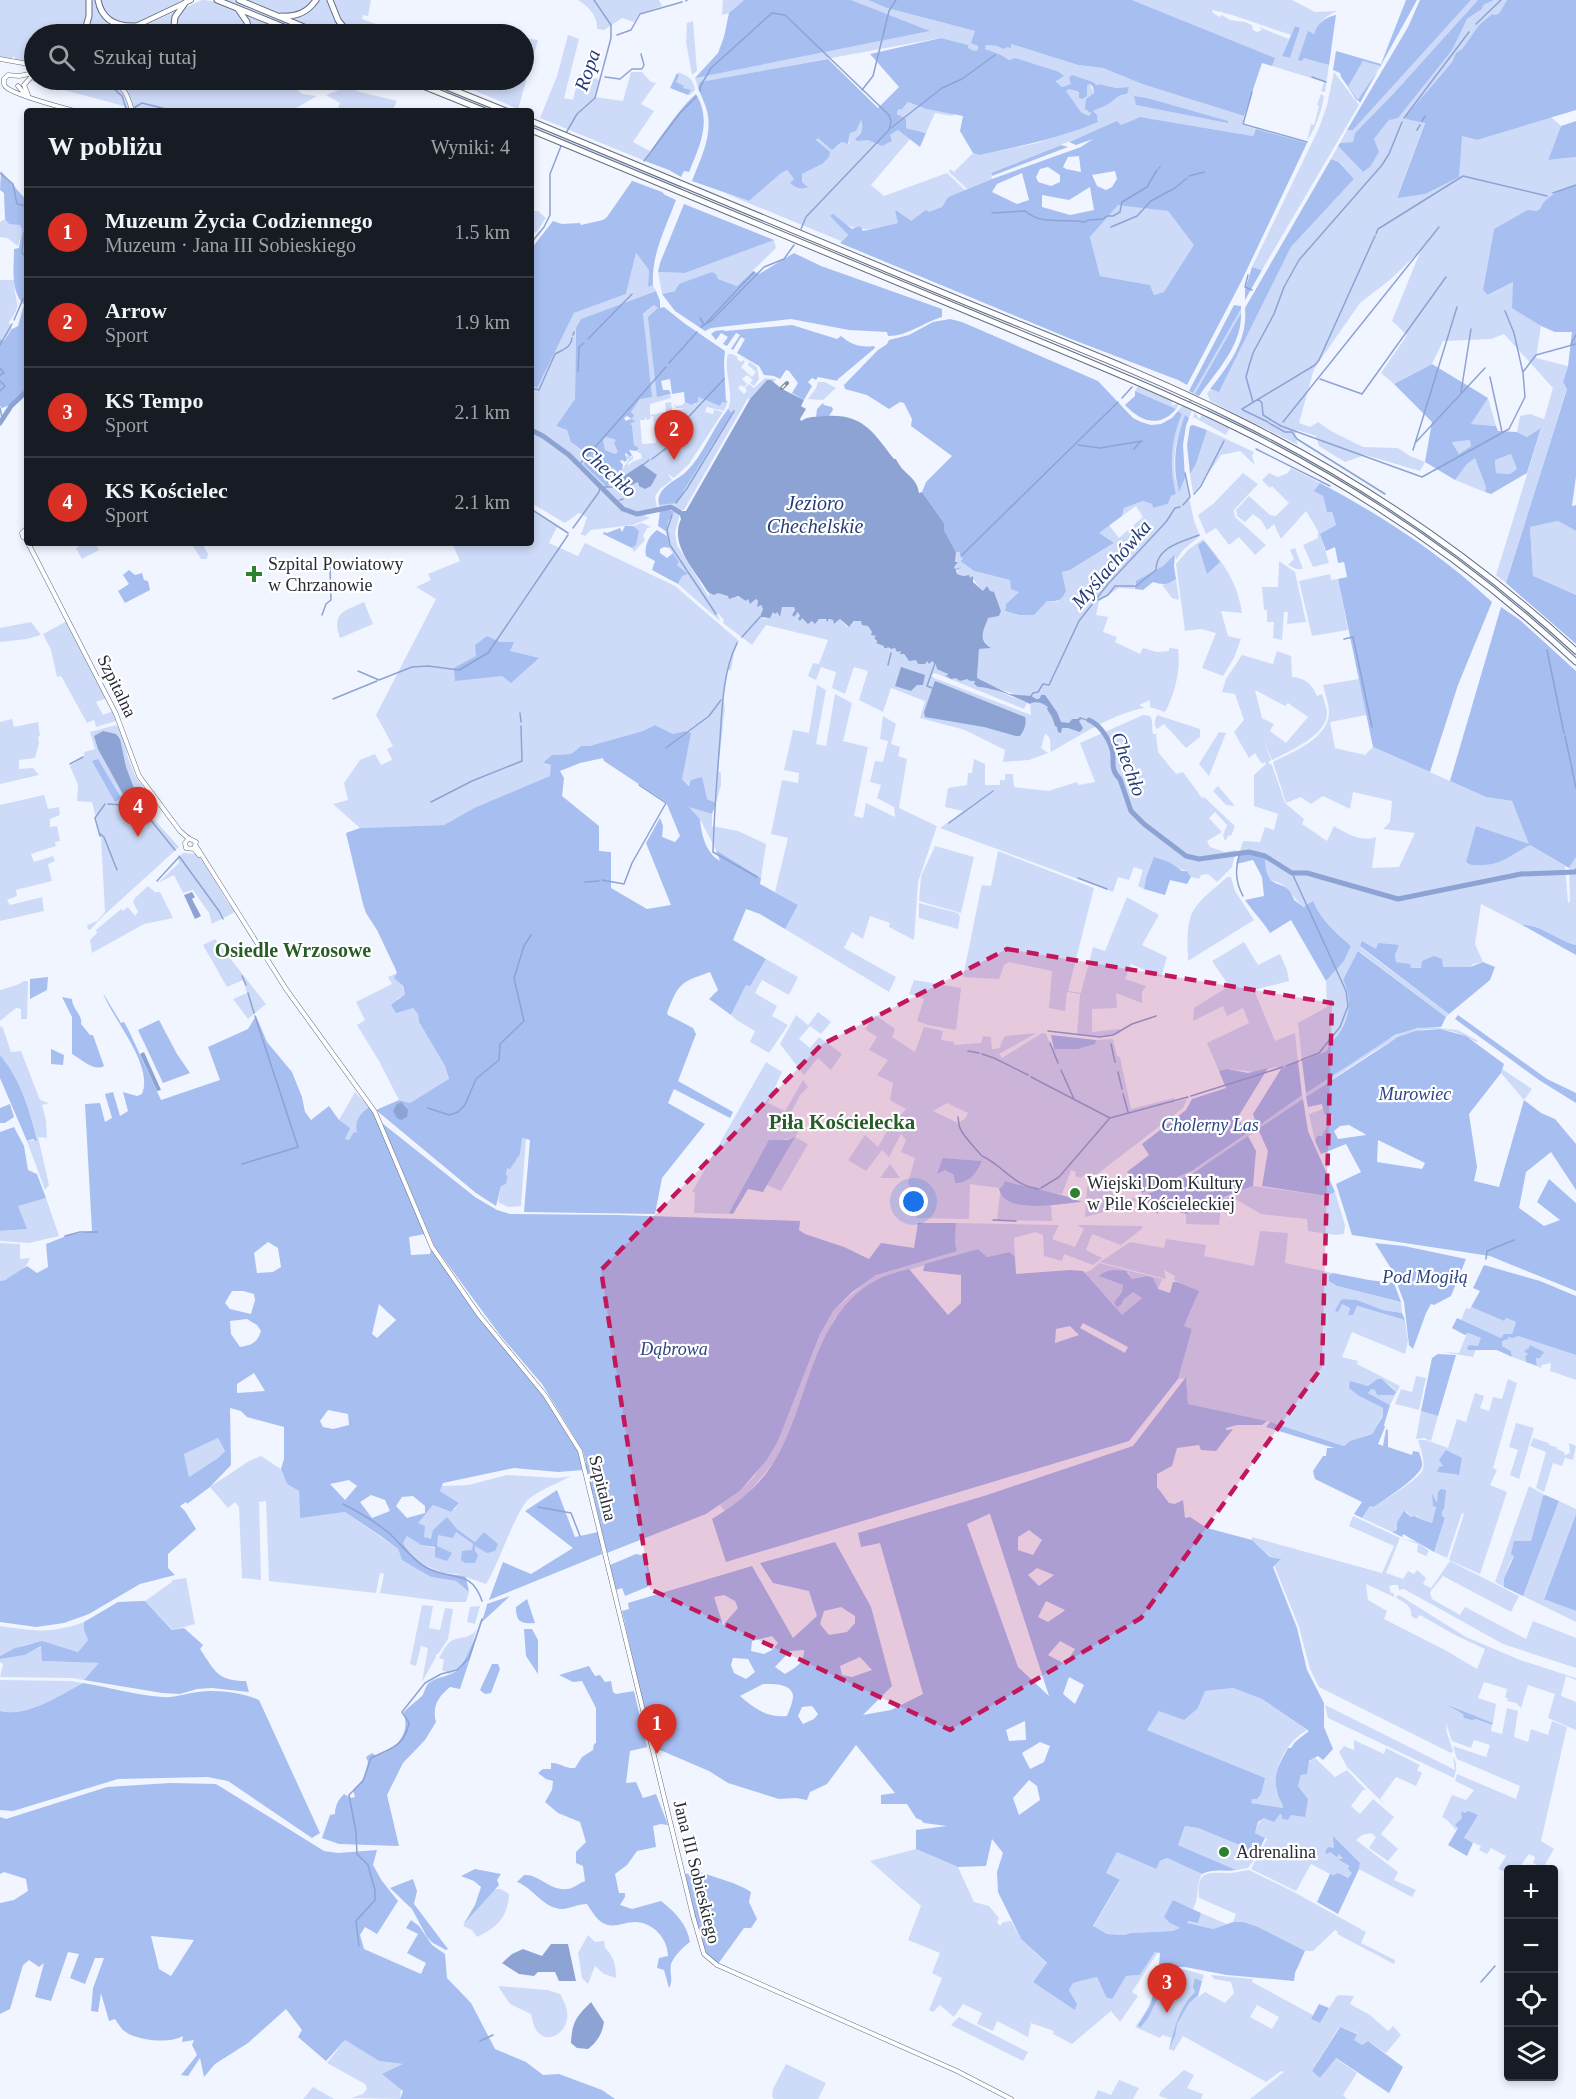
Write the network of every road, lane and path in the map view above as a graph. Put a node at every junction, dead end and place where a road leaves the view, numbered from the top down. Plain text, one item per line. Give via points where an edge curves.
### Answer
1 (90, 0) edge
2 (98, 0) edge
3 (218, 0) edge
4 (239, 0) edge
5 (316, 0) edge
6 (330, 0) edge
7 (189, 1) edge
8 (237, 8) junction
9 (270, 13) junction
10 (87, 24) edge
11 (117, 24) edge
12 (140, 24) edge
13 (174, 24) edge
14 (247, 24) edge
15 (276, 24) edge
16 (297, 24) edge
17 (341, 24) edge
18 (0, 59) edge
19 (24, 63) edge
20 (24, 75) edge
21 (16, 76) junction
22 (24, 81) edge
23 (19, 84) junction
24 (10, 89) junction
25 (25, 90) edge
26 (124, 90) edge
27 (434, 90) edge
28 (454, 90) edge
29 (28, 96) junction
30 (459, 100) junction
31 (489, 104) junction
32 (66, 108) edge
33 (130, 108) edge
34 (478, 108) edge
35 (499, 108) edge
36 (534, 123) edge
37 (534, 131) edge
38 (30, 546) edge
39 (1576, 651) edge
40 (1576, 662) edge
41 (187, 840) junction
42 (195, 848) junction
43 (609, 1571) joint
44 (1011, 2099) edge

1 - 10 highway
2 - 11 highway via 102,13
3 - 8 highway
4 - 9 highway
5 - 9 highway via 299,15
6 - 17 highway
7 - 12 main road
7 - 13 highway via 175,17
8 - 14 highway
8 - 15 highway
9 - 16 highway
18 - 19 main road
20 - 21 main road
21 - 23 main road
21 - 24 main road via 4,79
22 - 23 main road
23 - 24 main road
23 - 29 main road
24 - 29 main road
25 - 29 main road
26 - 33 main road
27 - 30 highway
28 - 31 highway
29 - 32 main road
30 - 31 highway
30 - 34 highway
31 - 35 highway
36 - 39 highway via 1208,405 1313,459 1414,522 1502,587
37 - 40 highway via 1174,398 1301,461 1410,529 1490,588
38 - 41 main road, Szpitalna via 120,722 139,776
41 - 42 main road via 187,848
41 - 42 main road via 195,840
42 - 43 main road, Szpitalna via 299,1008 375,1112 432,1248 479,1315 539,1386 580,1451
43 - 44 main road, Jana III Sobieskiego via 704,1954 717,1965 957,2071

